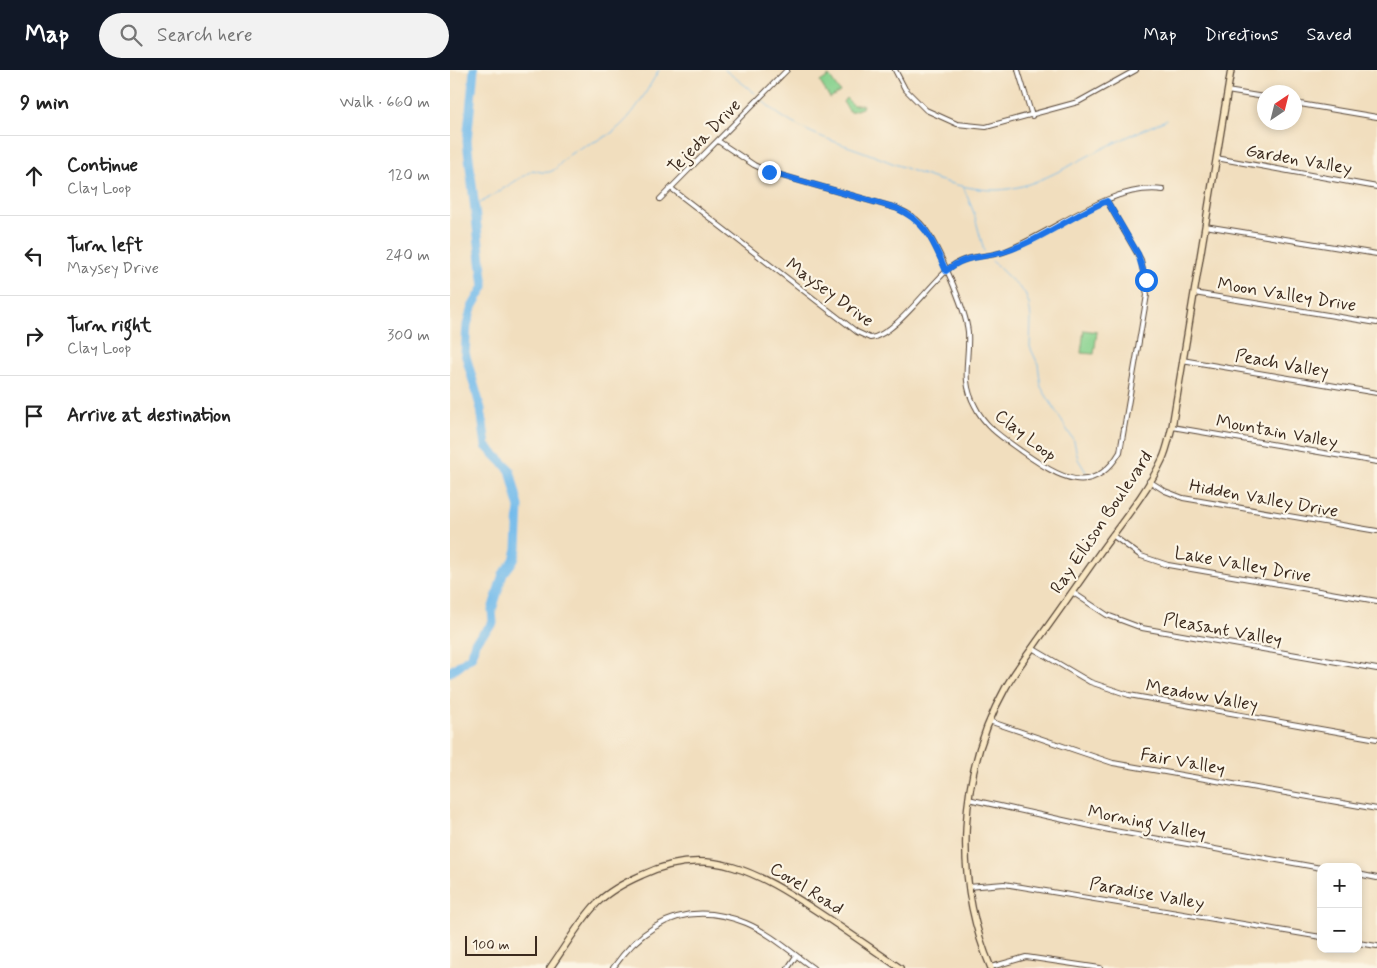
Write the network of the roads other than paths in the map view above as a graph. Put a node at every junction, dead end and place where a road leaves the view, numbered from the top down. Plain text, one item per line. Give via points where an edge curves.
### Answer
1 (787, 70) edge
2 (895, 70) edge
3 (1018, 70) edge
4 (1136, 70) edge
5 (1231, 70) edge
6 (1228, 91) junction
7 (1257, 96) edge
8 (1302, 104) edge
9 (1032, 116) junction
10 (1377, 117) edge
11 (718, 141) junction
12 (1216, 158) junction
13 (1377, 187) edge
14 (672, 189) junction
15 (1163, 190) dead end
16 (660, 199) dead end
17 (1107, 201) junction
18 (1205, 226) junction
19 (1377, 254) edge
20 (946, 271) junction
21 (1193, 292) junction
22 (1377, 323) edge
23 (1182, 360) junction
24 (1377, 393) edge
25 (1172, 427) junction
26 (1377, 462) edge
27 (1149, 481) junction
28 (1377, 531) edge
29 (1112, 535) junction
30 (1072, 592) junction
31 (1377, 601) edge
32 (1032, 648) junction
33 (1377, 669) edge
34 (989, 721) junction
35 (1377, 739) edge
36 (968, 800) junction
37 (1377, 809) edge
38 (1317, 867) edge
39 (1362, 875) edge
40 (1377, 878) edge
41 (968, 887) junction
42 (1317, 936) edge
43 (1362, 944) edge
44 (1377, 946) edge
45 (796, 956) junction
46 (991, 967) edge
47 (550, 968) edge
48 (613, 968) edge
49 (788, 968) edge
50 (813, 968) edge
51 (900, 968) edge
52 (1100, 968) edge

1 - 11 street, Tejeda Drive
2 - 9 street via 905,88 926,110 958,124 986,127
3 - 9 street
4 - 9 street via 1078,102
5 - 6 street, Ray Ellison Boulevard
6 - 7 street
6 - 12 street, Ray Ellison Boulevard
8 - 10 street
11 - 14 street, Tejeda Drive
11 - 20 street, Clay Loop via 769,172 912,215 925,229
12 - 13 street, Garden Valley
12 - 18 street, Ray Ellison Boulevard
14 - 16 street, Tejeda Drive
14 - 20 street, Maysey Drive via 866,337 886,332
15 - 17 street, Maysey Drive via 1141,188
17 - 20 street, Maysey Drive via 1022,244 995,254 964,259
17 - 20 street, Clay Loop via 1141,260 1147,295 1123,445 1112,464 1092,477 1070,479 1053,473 998,435 980,415 966,383 968,330 964,312
18 - 19 street
18 - 21 street, Ray Ellison Boulevard
21 - 22 street, Moon Valley Drive
21 - 23 street, Ray Ellison Boulevard
23 - 24 street, Peach Valley
23 - 25 street, Ray Ellison Boulevard
25 - 26 street, Mountain Valley
25 - 27 street, Ray Ellison Boulevard via 1163,458
27 - 28 street, Hidden Valley Drive via 1183,498
27 - 29 street, Ray Ellison Boulevard
29 - 30 street, Ray Ellison Boulevard
29 - 31 street, Lake Valley Drive via 1142,556 1168,565
30 - 32 street, Ray Ellison Boulevard
30 - 33 street, Pleasant Valley via 1107,615 1142,628
32 - 34 street, Ray Ellison Boulevard via 1010,679
32 - 35 street, Meadow Valley via 1090,682 1129,696
34 - 36 street, Ray Ellison Boulevard
34 - 37 street, Fair Valley via 1113,763
36 - 38 street, Morning Valley via 1109,830
36 - 41 street, Ray Ellison Boulevard via 965,847
39 - 40 street
41 - 42 street, Paradise Valley via 995,883 1013,885
41 - 46 street, Ray Ellison Boulevard via 976,925
43 - 44 street
45 - 48 street via 746,924 712,914 698,914 668,919 650,929 630,945
45 - 49 street
45 - 50 street
46 - 52 street via 1026,957
47 - 51 street, Covel Road via 590,912 614,890 650,871 695,862 730,866 761,876

